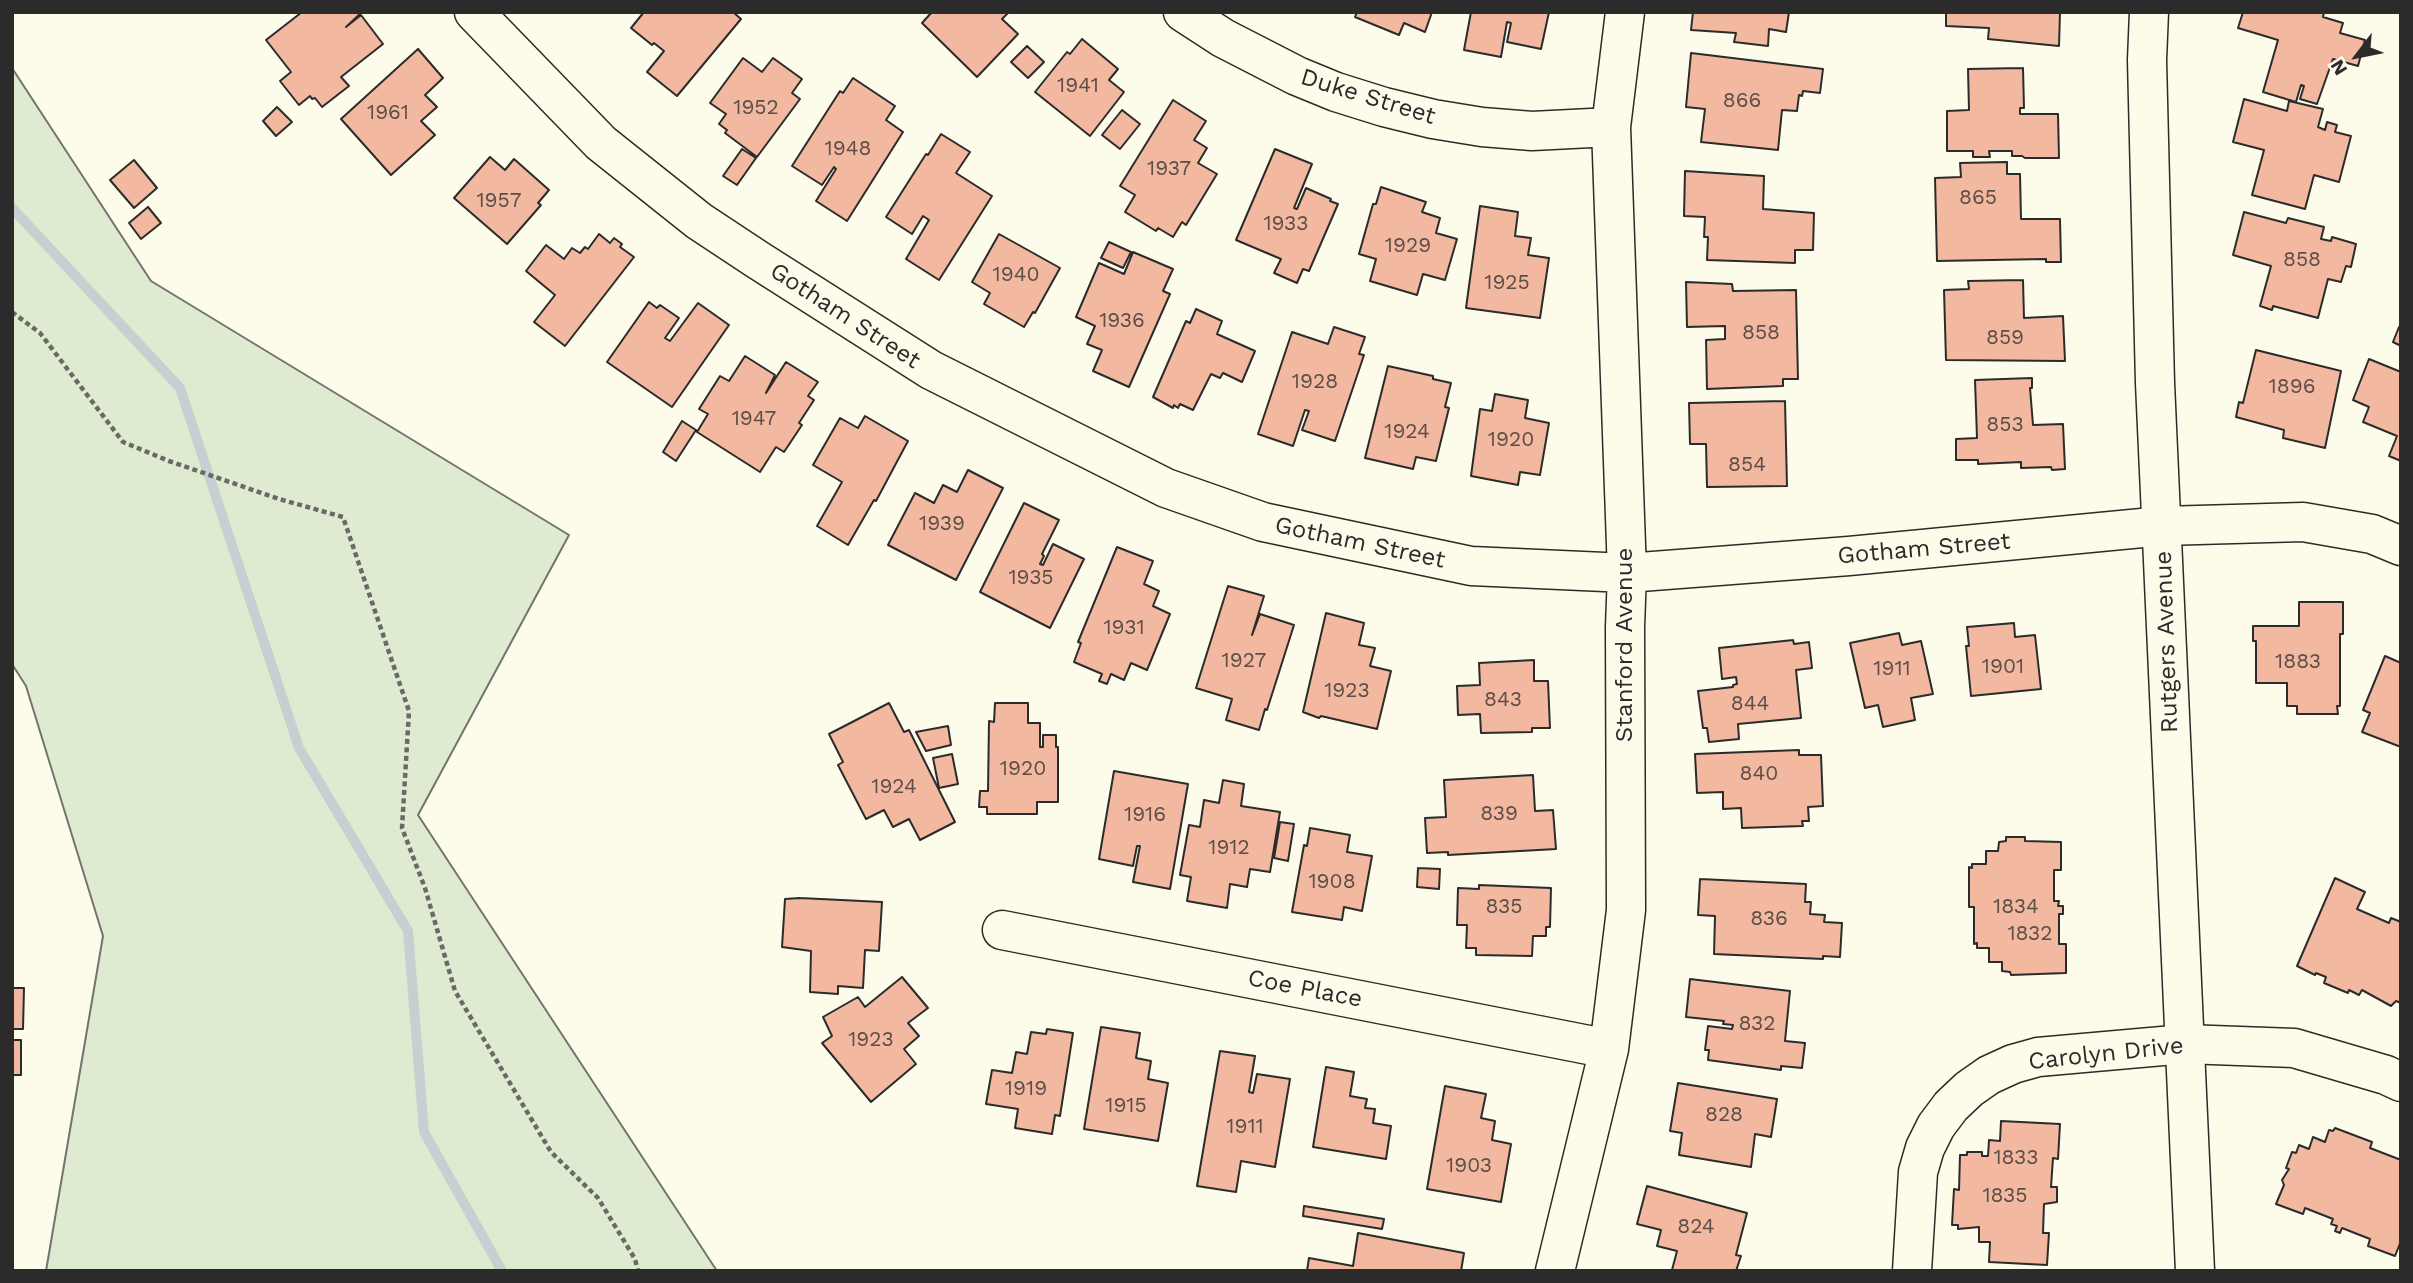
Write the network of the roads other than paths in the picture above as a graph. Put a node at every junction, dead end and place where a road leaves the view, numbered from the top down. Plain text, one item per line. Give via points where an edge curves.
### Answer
1 (474, 12) edge
2 (1183, 12) edge
3 (1625, 12) edge
4 (2150, 12) edge
5 (1611, 127) junction
6 (2163, 526) junction
7 (2401, 546) edge
8 (1627, 573) junction
9 (1002, 930) dead end
10 (2185, 1044) junction
11 (1609, 1049) junction
12 (2401, 1082) edge
13 (1555, 1271) edge
14 (1912, 1271) edge
15 (2194, 1271) edge

1 - 8 street, Gotham Street via 601,143 699,221 931,370 1166,488 1263,522 1471,566
2 - 5 street, Duke Street via 1285,70 1384,107 1482,127 1532,131
3 - 5 street, Stanford Avenue
4 - 6 street, Rutgers Avenue via 2149,160
5 - 8 street, Stanford Avenue
6 - 7 street, Gotham Street via 2303,522 2372,534
6 - 8 street, Gotham Street
6 - 10 street, Rutgers Avenue
8 - 11 street, Stanford Avenue via 1626,910
9 - 11 street, Coe Place
10 - 12 street, Carolyn Drive via 2294,1048
10 - 14 street, Carolyn Drive via 2038,1058 2013,1064 1969,1089 1936,1126 1917,1172
10 - 15 street, Rutgers Avenue
11 - 13 street, Stanford Avenue

